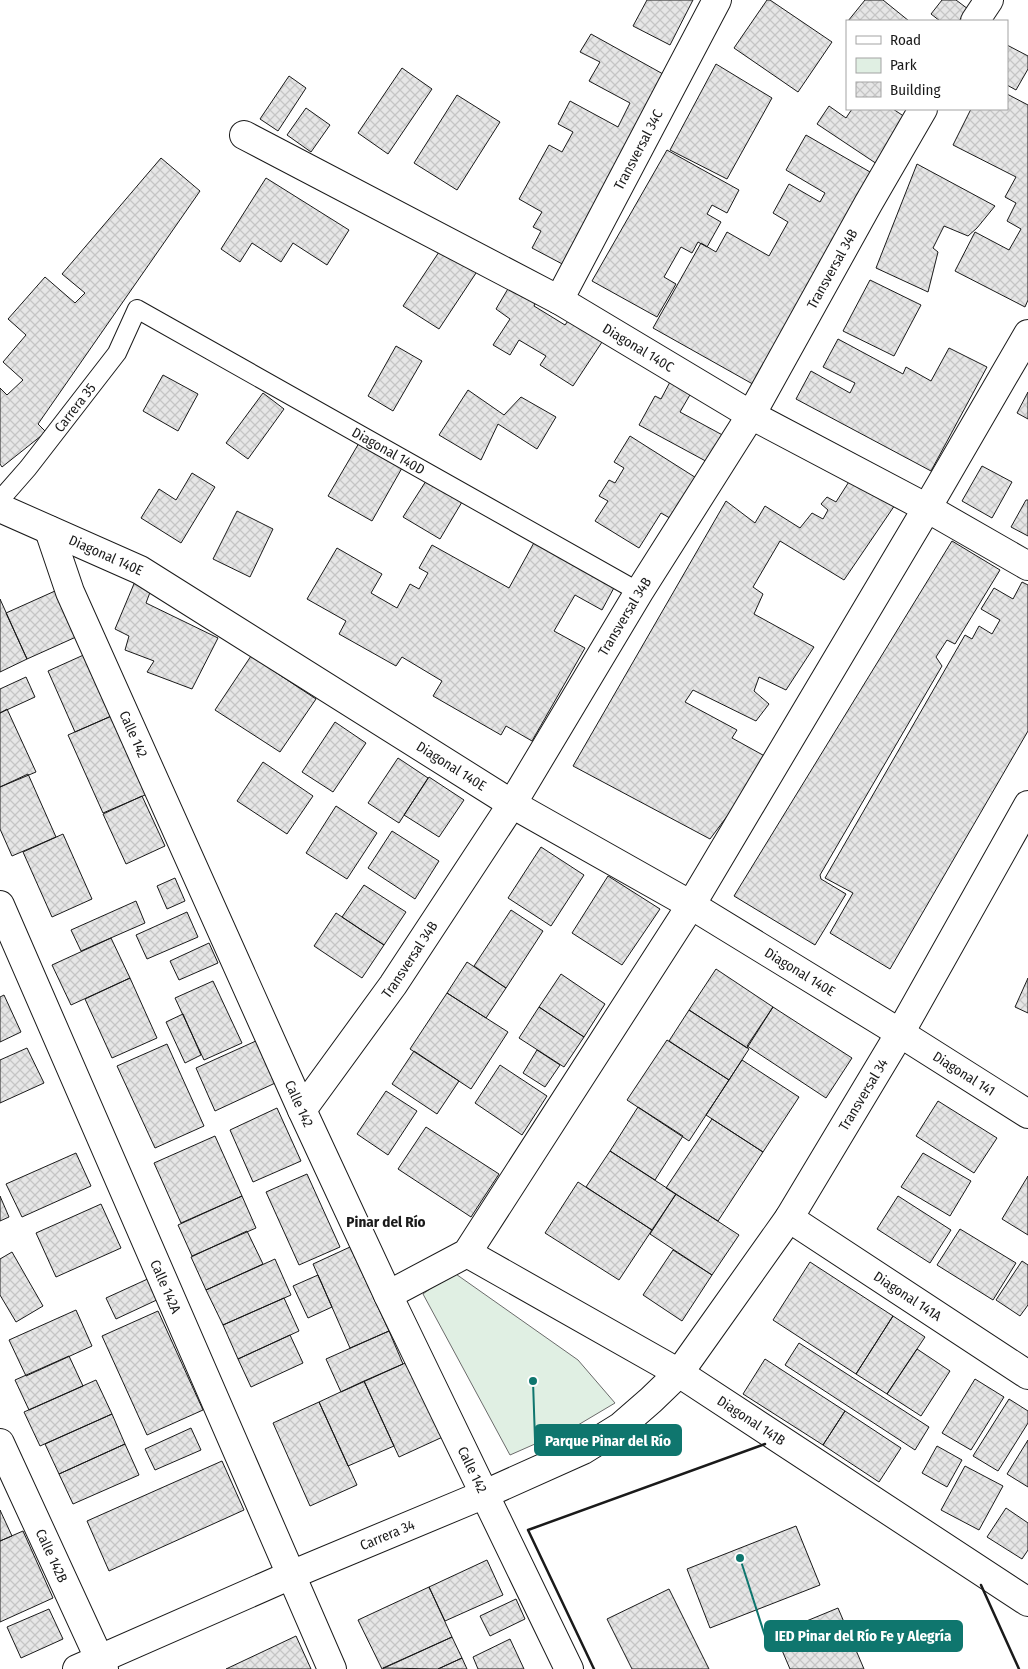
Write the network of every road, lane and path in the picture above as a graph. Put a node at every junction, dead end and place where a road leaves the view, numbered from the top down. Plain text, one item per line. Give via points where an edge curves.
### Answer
1 (717, 0) edge
2 (988, 0) edge
3 (976, 20) edge
4 (922, 110) edge
5 (244, 135) dead end
6 (560, 300) junction
7 (138, 309) joint
8 (1028, 334) edge
9 (751, 415) junction
10 (0, 500) edge
11 (0, 508) edge
12 (926, 508) junction
13 (49, 530) junction
14 (1028, 566) edge
15 (639, 592) junction
16 (512, 804) junction
17 (1028, 805) edge
18 (0, 905) edge
19 (691, 905) junction
20 (900, 1033) junction
21 (302, 1110) junction
22 (1028, 1114) edge
23 (789, 1218) junction
24 (466, 1254) junction
25 (388, 1295) junction
26 (680, 1373) junction
27 (1028, 1375) edge
28 (0, 1443) edge
29 (485, 1494) junction
30 (291, 1575) junction
31 (1028, 1602) edge
32 (93, 1666) edge
33 (332, 1669) edge
34 (569, 1669) edge

1 - 6 street, Transversal 34C
2 - 3 street
4 - 9 street, Transversal 34B
5 - 6 street, Diagonal 140C
6 - 9 street, Diagonal 140C
7 - 10 lane, Carrera 35 via 117,353
7 - 15 lane, Diagonal 140D
8 - 12 street
9 - 12 street, Diagonal 140C
9 - 15 street, Transversal 34B
11 - 13 street, Diagonal 140E
12 - 14 street, Diagonal 140C
12 - 19 street
13 - 16 street, Diagonal 140E via 140,570
13 - 21 street, Calle 142 via 70,592
15 - 16 street, Transversal 34B
16 - 19 street, Diagonal 140E
16 - 21 street, Transversal 34B via 393,985
17 - 20 street, Transversal 34
18 - 30 street, Calle 142A
19 - 20 street, Diagonal 140E
19 - 24 street
20 - 22 street, Diagonal 141
20 - 23 street, Transversal 34
21 - 25 street, Calle 142
23 - 26 street, Transversal 34
23 - 27 street, Diagonal 141A
24 - 25 street
24 - 26 street, Diagonal 141B
25 - 29 street, Calle 142
26 - 29 street, Carrera 34 via 620,1427 584,1450
26 - 31 street, Diagonal 141B
28 - 32 street, Calle 142B
29 - 30 street, Carrera 34
29 - 34 street, Calle 142
30 - 32 street, Carrera 34
30 - 33 street, Calle 142A

